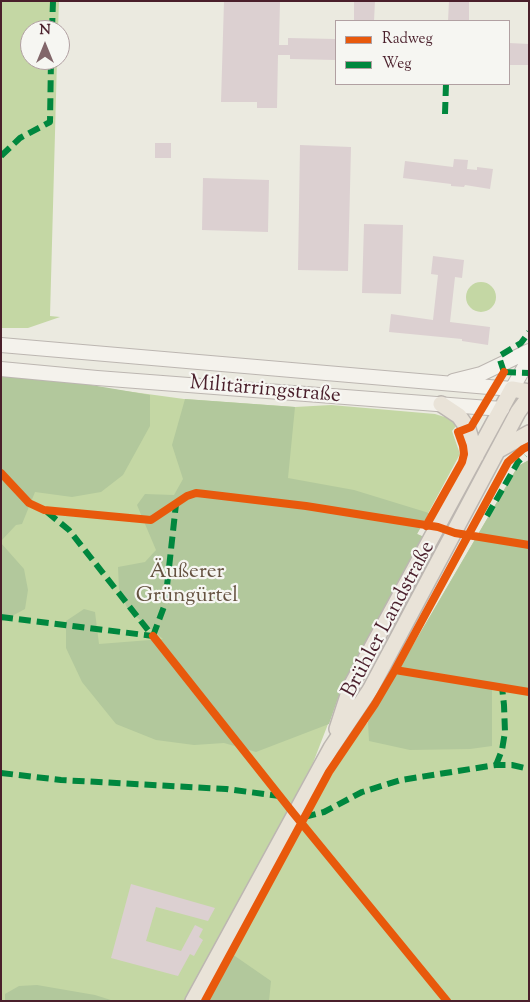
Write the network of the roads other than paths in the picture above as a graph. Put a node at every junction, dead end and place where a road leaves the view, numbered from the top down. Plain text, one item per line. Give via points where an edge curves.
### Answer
1 (1, 345) edge
2 (529, 351) edge
3 (529, 359) edge
4 (1, 369) edge
5 (443, 384) junction
6 (512, 389) junction
7 (529, 392) edge
8 (529, 398) edge
9 (441, 404) junction
10 (502, 410) junction
11 (523, 414) edge
12 (529, 433) edge
13 (497, 450) junction
14 (476, 456) junction
15 (331, 748) junction
16 (193, 1001) edge

1 - 5 main road, Militärringstraße
2 - 5 main road via 481,374
3 - 6 main road
4 - 9 main road, Militärringstraße
5 - 6 main road, Militärringstraße
6 - 7 main road, Militärringstraße
6 - 10 main road, Brühler Landstraße
8 - 11 main road, Brühler Landstraße
9 - 10 main road, Militärringstraße
9 - 14 main road via 459,416 468,429
10 - 11 main road, Militärringstraße
10 - 14 main road, Brühler Landstraße
11 - 13 main road, Brühler Landstraße
12 - 13 main road
13 - 15 main road, Brühler Landstraße via 370,690
14 - 15 main road, Brühler Landstraße via 351,686
15 - 16 main road, Brühler Landstraße

